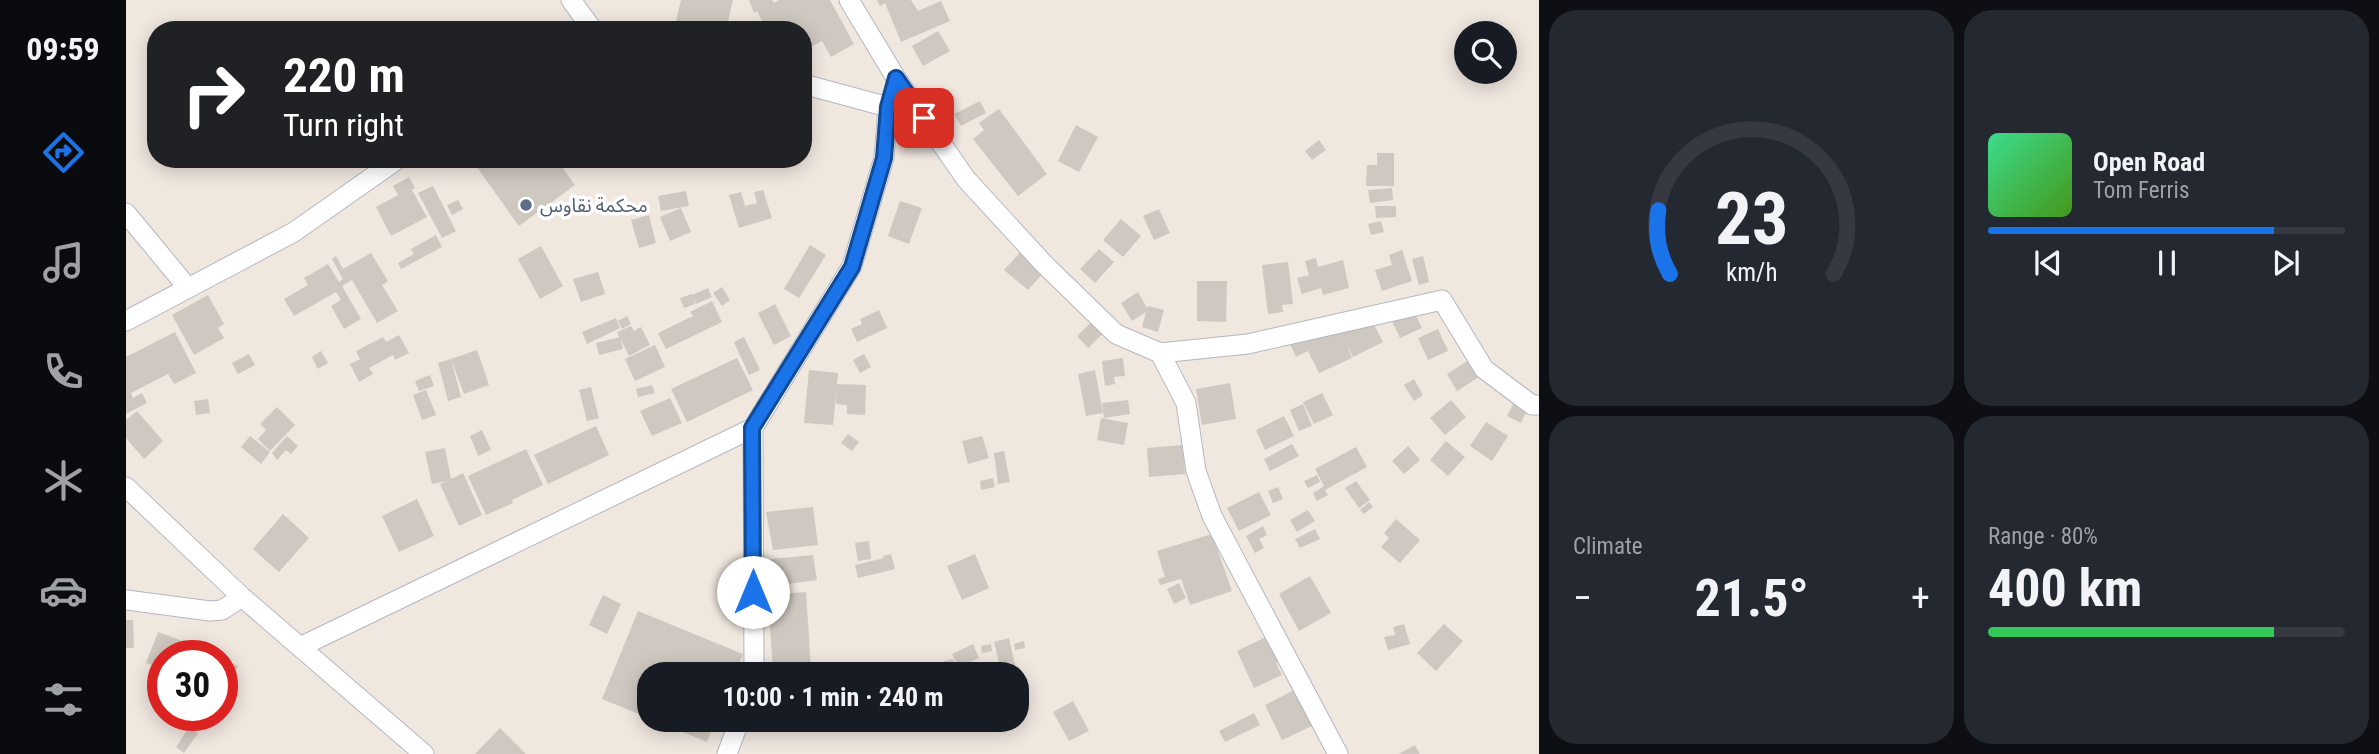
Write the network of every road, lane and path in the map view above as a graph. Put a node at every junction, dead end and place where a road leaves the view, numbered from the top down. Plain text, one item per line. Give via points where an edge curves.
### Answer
1 (570, 0) edge
2 (849, 0) edge
3 (587, 21) edge
4 (896, 78) junction
5 (812, 86) edge
6 (888, 107) junction
7 (385, 168) edge
8 (126, 213) edge
9 (188, 288) junction
10 (126, 321) edge
11 (1160, 352) junction
12 (1539, 405) edge
13 (752, 428) junction
14 (126, 487) edge
15 (242, 597) junction
16 (126, 600) edge
17 (300, 647) junction
18 (754, 662) edge
19 (735, 732) edge
20 (424, 754) edge
21 (727, 754) edge
22 (1338, 754) edge

1 - 3 street
2 - 4 street
4 - 6 street
4 - 11 street via 966,179 1044,264 1116,334
5 - 6 street
6 - 13 street via 884,158 852,267
7 - 9 street via 293,232
8 - 9 street
9 - 10 street
11 - 12 street via 1248,344 1442,300 1484,369
11 - 22 street via 1186,403 1196,471 1212,516
13 - 17 street
13 - 18 street
14 - 15 street
15 - 16 street via 222,610 210,611
15 - 17 street
17 - 20 street
19 - 21 street

